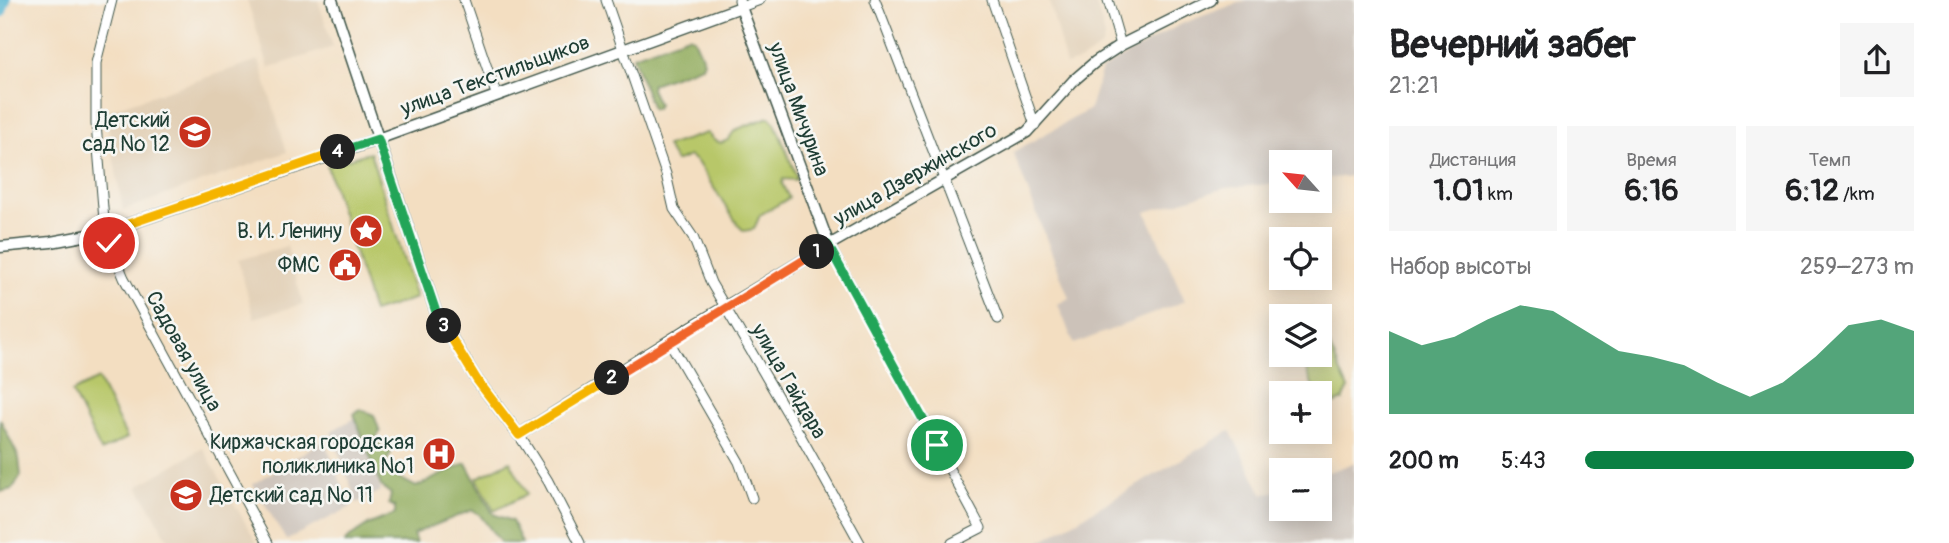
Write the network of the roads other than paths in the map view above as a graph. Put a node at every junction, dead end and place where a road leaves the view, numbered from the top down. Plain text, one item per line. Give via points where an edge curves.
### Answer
1 (112, 0) edge
2 (332, 0) edge
3 (464, 0) edge
4 (606, 0) edge
5 (760, 0) edge
6 (875, 0) edge
7 (992, 0) edge
8 (1108, 0) edge
9 (1211, 0) edge
10 (740, 3) edge
11 (1121, 46) junction
12 (623, 49) junction
13 (496, 94) junction
14 (1035, 125) junction
15 (378, 139) junction
16 (942, 179) junction
17 (105, 232) junction
18 (828, 245) junction
19 (0, 247) edge
20 (725, 307) junction
21 (998, 319) dead end
22 (669, 341) junction
23 (519, 435) junction
24 (752, 498) dead end
25 (268, 543) edge
26 (580, 543) edge
27 (860, 543) edge
28 (952, 543) edge

1 - 17 street, Садовая улица via 96,63
2 - 15 street
3 - 13 street
4 - 12 street, улица Гайдара
5 - 10 street, улица Текстильщиков
6 - 16 street
7 - 14 street
8 - 11 street
9 - 11 street, улица Дзержинского
10 - 12 street, улица Текстильщиков
10 - 18 street, улица Мичурина
11 - 14 street, улица Дзержинского via 1081,73
12 - 13 street, улица Текстильщиков
12 - 20 street, улица Гайдара via 674,209 693,237
13 - 15 street, улица Текстильщиков
14 - 16 street, улица Дзержинского
15 - 17 street, улица Текстильщиков
15 - 23 street via 436,312 477,380
16 - 18 street, улица Дзержинского
16 - 21 street
17 - 19 street, улица Текстильщиков
17 - 25 street, Садовая улица via 124,278
18 - 20 street, улица Дзержинского
18 - 28 street, улица Мичурина via 981,528
20 - 22 street, улица Дзержинского
20 - 27 street, улица Гайдара
22 - 23 street, улица Дзержинского
22 - 24 street via 738,462
23 - 26 street

